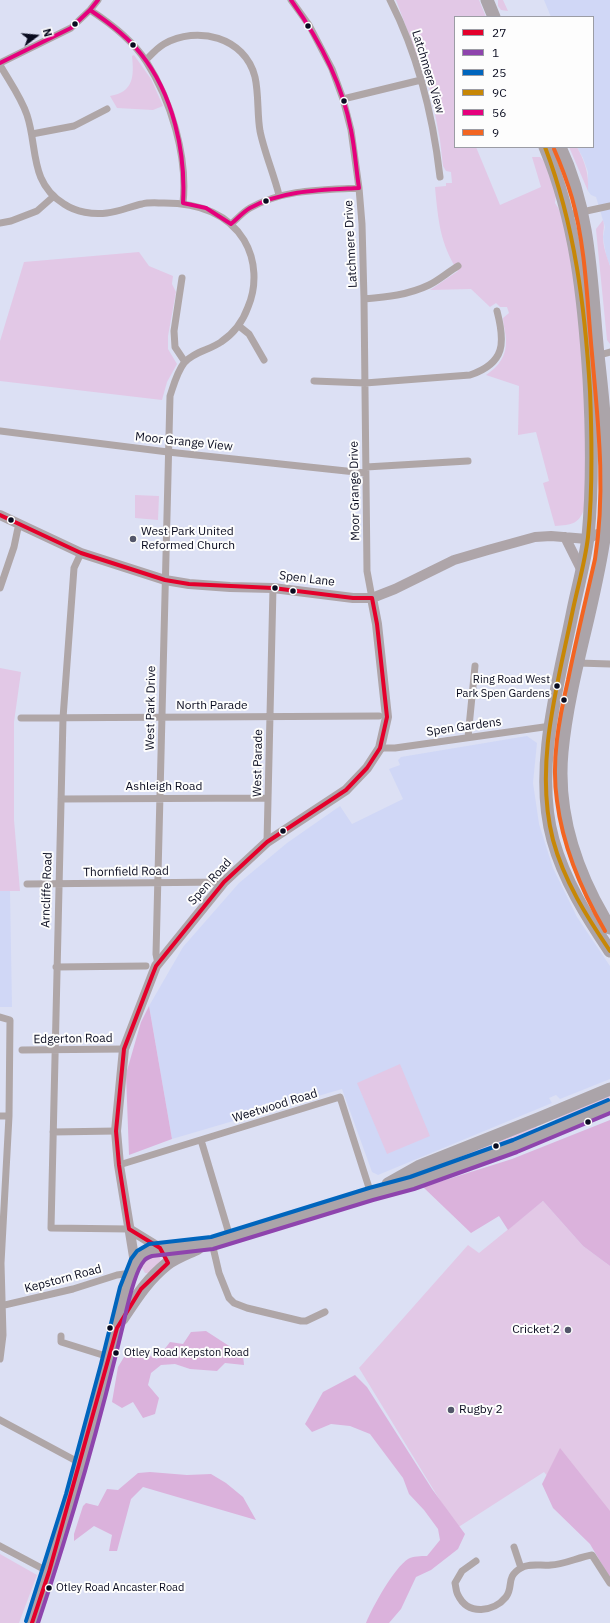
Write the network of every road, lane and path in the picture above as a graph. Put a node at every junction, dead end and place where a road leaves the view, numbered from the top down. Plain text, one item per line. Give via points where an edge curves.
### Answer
1 (98, 0) edge
2 (291, 0) edge
3 (390, 0) edge
4 (487, 0) edge
5 (90, 10) junction
6 (494, 16) edge
7 (146, 60) junction
8 (0, 64) edge
9 (421, 80) junction
10 (343, 99) junction
11 (107, 109) dead end
12 (32, 134) junction
13 (545, 148) edge
14 (560, 148) edge
15 (440, 177) dead end
16 (359, 188) junction
17 (54, 196) junction
18 (279, 196) junction
19 (183, 203) junction
20 (610, 206) edge
21 (583, 213) junction
22 (568, 215) junction
23 (0, 223) edge
24 (231, 224) junction
25 (458, 266) dead end
26 (182, 278) dead end
27 (364, 299) junction
28 (497, 311) dead end
29 (239, 326) junction
30 (599, 355) edge
31 (264, 360) dead end
32 (185, 362) junction
33 (314, 381) dead end
34 (365, 383) junction
35 (0, 431) edge
36 (168, 452) junction
37 (591, 460) junction
38 (468, 461) dead end
39 (366, 470) junction
40 (610, 480) edge
41 (590, 499) junction
42 (0, 515) edge
43 (19, 523) junction
44 (606, 530) junction
45 (565, 537) junction
46 (587, 539) junction
47 (81, 554) junction
48 (601, 558) junction
49 (581, 569) junction
50 (165, 580) junction
51 (0, 588) edge
52 (273, 588) junction
53 (372, 598) junction
54 (578, 663) junction
55 (610, 664) edge
56 (474, 666) dead end
57 (270, 716) junction
58 (379, 716) dead end
59 (162, 717) junction
60 (21, 718) dead end
61 (63, 718) junction
62 (551, 726) junction
63 (468, 737) junction
64 (380, 748) junction
65 (160, 798) junction
66 (268, 798) junction
67 (61, 799) junction
68 (267, 842) junction
69 (224, 882) junction
70 (158, 883) junction
71 (27, 884) dead end
72 (59, 884) junction
73 (610, 928) edge
74 (610, 950) edge
75 (158, 964) junction
76 (56, 966) junction
77 (146, 966) dead end
78 (0, 1017) edge
79 (124, 1049) junction
80 (22, 1050) dead end
81 (54, 1051) junction
82 (610, 1089) edge
83 (610, 1106) edge
84 (0, 1116) edge
85 (9, 1116) junction
86 (116, 1131) junction
87 (53, 1132) junction
88 (201, 1140) junction
89 (119, 1165) junction
90 (370, 1194) junction
91 (1, 1217) edge
92 (129, 1228) junction
93 (230, 1237) junction
94 (208, 1244) junction
95 (160, 1248) junction
96 (168, 1263) junction
97 (133, 1268) junction
98 (150, 1280) junction
99 (1, 1306) edge
100 (325, 1312) dead end
101 (117, 1328) junction
102 (61, 1336) dead end
103 (109, 1357) junction
104 (0, 1358) edge
105 (0, 1420) edge
106 (80, 1463) junction
107 (0, 1546) edge
108 (514, 1547) dead end
109 (476, 1561) dead end
110 (521, 1568) junction
111 (49, 1572) junction
112 (610, 1584) edge
113 (32, 1623) edge

1 - 5 street
2 - 10 street, Latchmere Drive via 309,25 332,69
3 - 9 street, Latchmere View via 404,28
4 - 6 highway
5 - 7 street via 111,24
5 - 8 street via 71,28
7 - 18 street via 164,44 182,37 203,34 226,40 245,56 255,76 260,132
7 - 19 street via 160,87 178,141 185,186
8 - 12 street via 19,97
9 - 10 street
9 - 15 street, Latchmere View via 436,139
10 - 16 street, Latchmere Drive
11 - 12 street via 74,126
12 - 17 street via 37,170 44,185
13 - 22 highway via 556,172
14 - 21 highway via 569,165
16 - 18 street
16 - 27 street, Latchmere Drive
17 - 19 street via 64,204 88,213 108,213 143,203
17 - 23 street via 37,211
18 - 24 street via 250,209
19 - 24 street via 206,208
20 - 21 street
21 - 22 street
21 - 30 highway via 590,253
22 - 30 highway via 584,310
24 - 29 street via 249,248 254,272 253,290
25 - 27 street via 430,284 413,291
26 - 32 street via 174,331 175,347
27 - 34 street, Latchmere Drive
28 - 34 street via 502,342 496,357 483,371 470,375
29 - 31 street via 250,334
29 - 32 street via 221,342
30 - 37 highway via 591,418
30 - 40 highway
32 - 36 street, West Park Drive via 176,377 170,396
33 - 34 street
34 - 39 street, Moor Grange Drive
35 - 36 street, Moor Grange View
36 - 39 street, Moor Grange View
36 - 50 street, West Park Drive
37 - 40 street
37 - 41 highway
38 - 39 street, Moor Grange View
39 - 53 street, Moor Grange Drive via 367,571
40 - 41 street
40 - 44 highway
41 - 46 highway
42 - 43 street, Spen Lane
43 - 47 street, Spen Lane
43 - 51 street
44 - 46 street
44 - 48 highway
45 - 46 street, Spen Lane
45 - 49 street
45 - 53 street, Spen Lane via 535,537 454,560
46 - 48 street
46 - 49 highway
47 - 50 street, Spen Lane
47 - 61 street, Arncliffe Road via 74,568
48 - 54 highway
49 - 62 highway
50 - 52 street, Spen Lane via 230,588
50 - 59 street, West Park Drive
52 - 53 street, Spen Lane
52 - 57 street, West Parade
53 - 64 street, Spen Road via 387,717
54 - 55 street
54 - 73 highway via 562,753 564,808 578,864
56 - 63 street
57 - 58 street, North Parade
57 - 59 street, North Parade
57 - 66 street, West Parade
59 - 61 street, North Parade
59 - 65 street, West Park Drive
60 - 61 street, North Parade
61 - 67 street, Arncliffe Road
62 - 63 street, Spen Gardens
62 - 74 highway via 546,751 545,782 552,839 577,898
63 - 64 street, Spen Gardens
64 - 68 street, Spen Road via 367,768 346,790
65 - 66 street, Ashleigh Road
65 - 67 street, Ashleigh Road
65 - 70 street, West Park Drive
66 - 68 street, West Parade
67 - 72 street, Arncliffe Road
68 - 69 street, Spen Road
69 - 70 street, Thornfield Road
69 - 75 street, Spen Road
70 - 72 street, Thornfield Road
70 - 75 street, West Park Drive
71 - 72 street, Thornfield Road
72 - 76 street, Arncliffe Road
75 - 79 street, Spen Road
76 - 77 street
76 - 81 street, Arncliffe Road
78 - 85 street via 10,1020
79 - 81 street, Edgerton Road
79 - 86 street, Spen Road
80 - 81 street, Edgerton Road
81 - 87 street, Arncliffe Road
82 - 90 highway via 420,1166
83 - 90 highway via 508,1148 412,1183
84 - 85 street
85 - 91 street
86 - 87 street
86 - 89 street, Spen Road
87 - 92 street, Arncliffe Road via 51,1228
88 - 89 street, Weetwood Road
88 - 90 street, Weetwood Road via 340,1097
88 - 93 street
89 - 92 street, Spen Road
90 - 93 highway
91 - 99 street
92 - 95 street
92 - 97 street, Spen Road
93 - 94 highway
94 - 95 highway
94 - 96 highway
94 - 100 street via 229,1298 234,1303 301,1321
95 - 96 highway
95 - 97 highway via 140,1254
96 - 98 highway
97 - 98 highway
97 - 99 street, Kepstorn Road via 73,1289
97 - 101 highway
98 - 101 highway
99 - 104 street via 3,1335
101 - 103 highway
102 - 103 street via 61,1342
103 - 106 highway
105 - 106 street
106 - 111 highway
107 - 111 street
108 - 110 street
109 - 110 street via 462,1571 455,1583 458,1596 467,1606 478,1611 500,1603 508,1595 512,1576
110 - 112 street via 529,1565 553,1565 592,1555
111 - 113 highway

